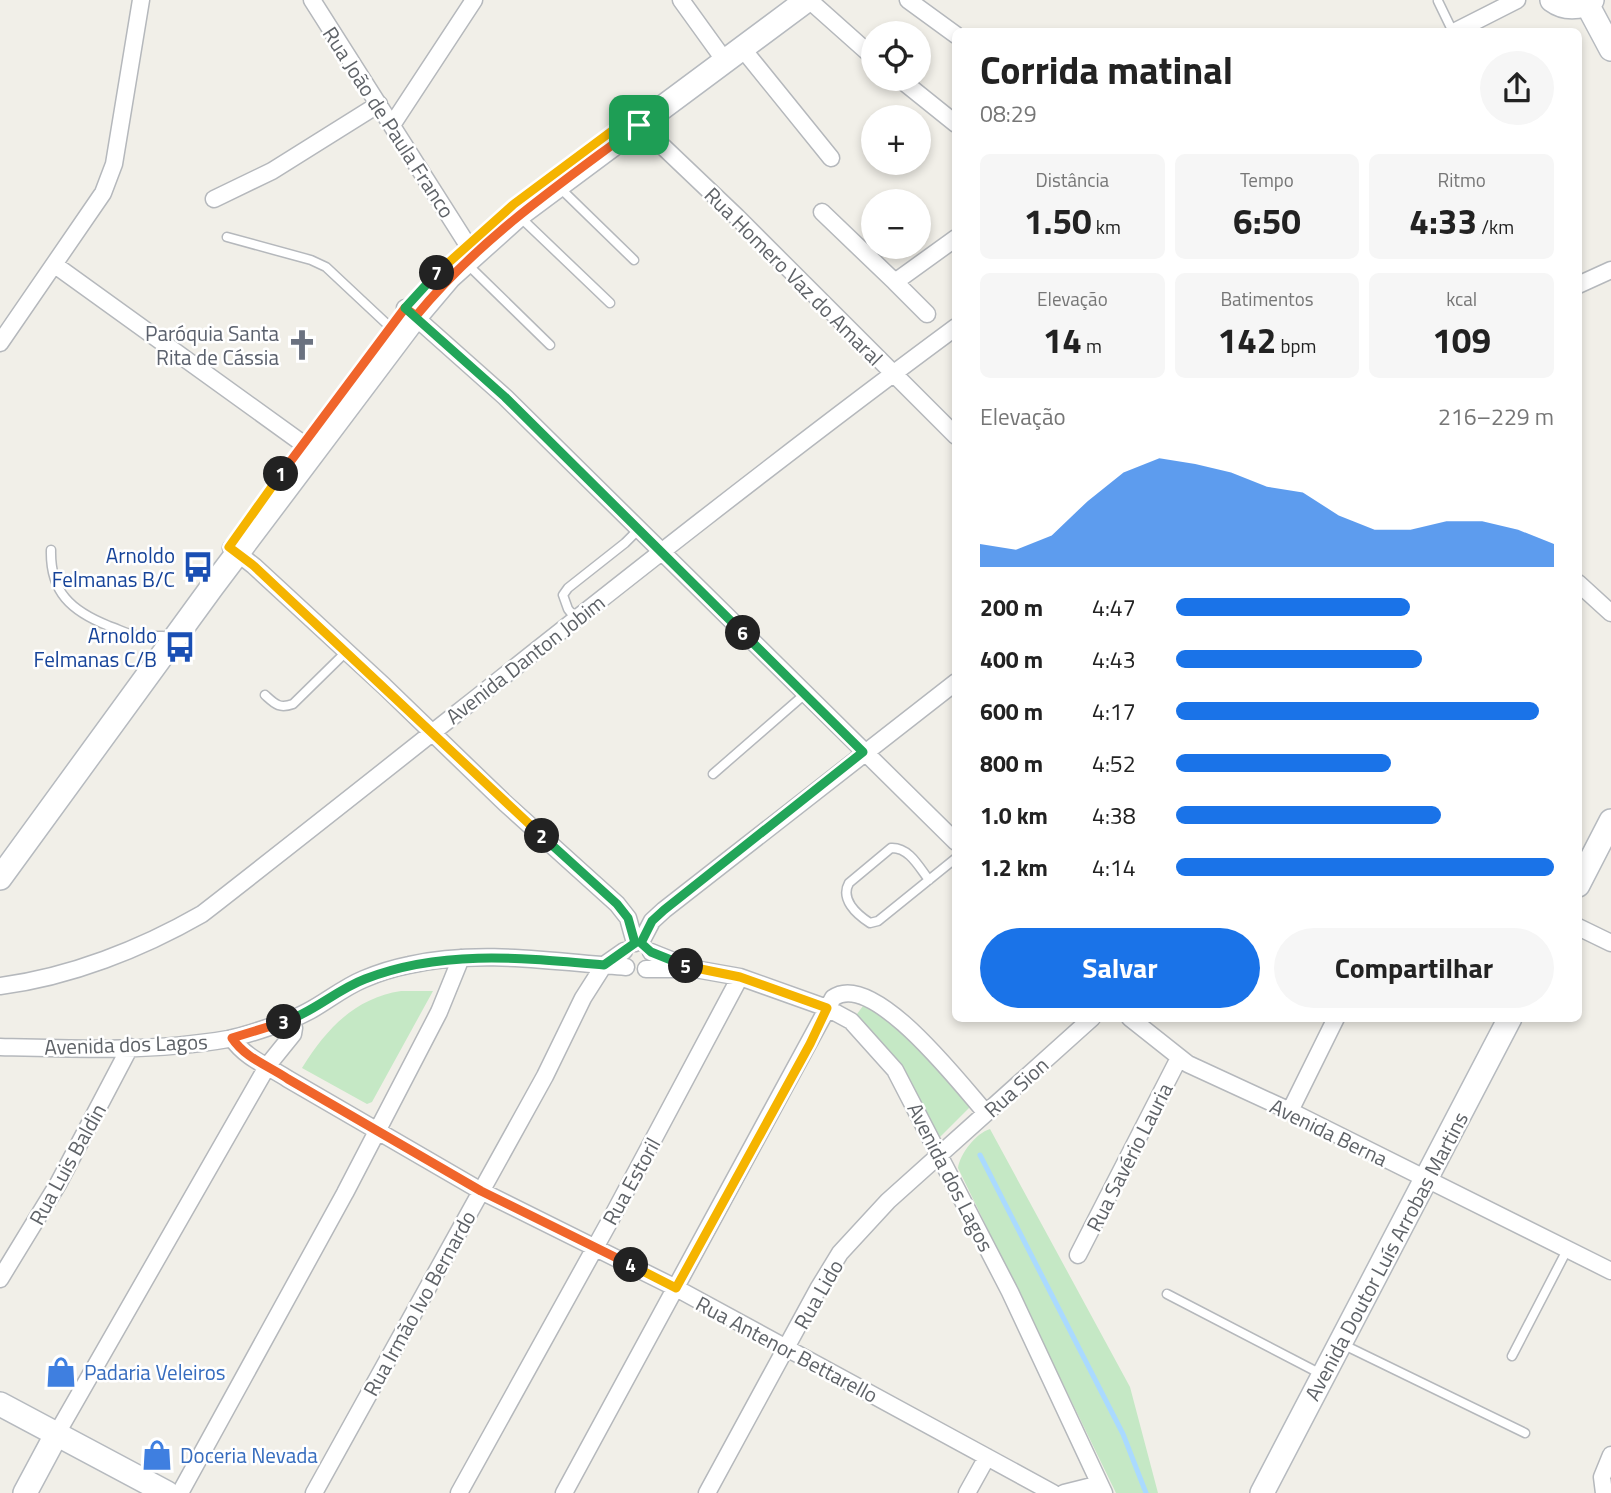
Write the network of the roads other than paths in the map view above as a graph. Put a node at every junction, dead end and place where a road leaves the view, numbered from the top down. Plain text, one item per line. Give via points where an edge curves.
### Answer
1 (141, 0) edge
2 (312, 0) edge
3 (474, 0) edge
4 (681, 0) edge
5 (787, 0) edge
6 (808, 0) edge
7 (908, 0) edge
8 (1517, 0) edge
9 (1552, 0) edge
10 (1438, 1) edge
11 (1590, 2) edge
12 (1452, 28) edge
13 (1462, 28) edge
14 (952, 32) edge
15 (861, 46) edge
16 (1611, 49) edge
17 (728, 54) junction
18 (915, 91) edge
19 (379, 104) junction
20 (635, 121) junction
21 (952, 121) edge
22 (392, 125) junction
23 (831, 158) dead end
24 (558, 186) junction
25 (214, 199) dead end
26 (822, 212) dead end
27 (518, 215) junction
28 (228, 237) dead end
29 (952, 241) edge
30 (466, 253) junction
31 (634, 260) dead end
32 (55, 265) junction
33 (1611, 270) edge
34 (895, 282) junction
35 (1582, 283) edge
36 (610, 303) dead end
37 (410, 312) junction
38 (927, 314) dead end
39 (389, 326) junction
40 (952, 330) edge
41 (0, 343) edge
42 (550, 345) dead end
43 (893, 373) junction
44 (952, 432) edge
45 (308, 447) junction
46 (638, 530) junction
47 (51, 550) dead end
48 (233, 550) junction
49 (660, 552) junction
50 (1582, 587) edge
51 (1611, 613) edge
52 (576, 619) junction
53 (163, 636) junction
54 (346, 652) junction
55 (952, 685) edge
56 (805, 694) junction
57 (265, 695) dead end
58 (432, 734) junction
59 (863, 752) junction
60 (713, 774) dead end
61 (1611, 821) edge
62 (952, 838) edge
63 (0, 852) edge
64 (952, 861) edge
65 (1582, 877) edge
66 (0, 878) edge
67 (929, 880) junction
68 (1582, 929) edge
69 (1611, 943) edge
70 (635, 951) junction
71 (461, 958) junction
72 (604, 965) junction
73 (695, 970) junction
74 (740, 977) junction
75 (0, 986) edge
76 (827, 1008) junction
77 (291, 1020) junction
78 (1087, 1022) edge
79 (1135, 1022) edge
80 (1334, 1022) edge
81 (1508, 1022) edge
82 (232, 1038) junction
83 (0, 1047) edge
84 (130, 1047) junction
85 (1179, 1058) junction
86 (268, 1065) junction
87 (1290, 1111) junction
88 (986, 1112) junction
89 (377, 1130) junction
90 (940, 1155) junction
91 (1427, 1180) junction
92 (481, 1191) junction
93 (594, 1248) junction
94 (1567, 1250) junction
95 (1078, 1255) dead end
96 (1611, 1271) edge
97 (0, 1279) edge
98 (676, 1288) junction
99 (1167, 1294) dead end
100 (1341, 1343) junction
101 (787, 1348) junction
102 (1512, 1356) dead end
103 (1324, 1375) junction
104 (0, 1404) edge
105 (1525, 1433) dead end
106 (56, 1435) junction
107 (1611, 1455) edge
108 (987, 1457) junction
109 (1102, 1488) edge
110 (25, 1493) edge
111 (167, 1493) edge
112 (180, 1493) edge
113 (314, 1493) edge
114 (459, 1493) edge
115 (564, 1493) edge
116 (707, 1493) edge
117 (967, 1493) edge
118 (1053, 1493) edge
119 (1064, 1493) edge
120 (1262, 1493) edge
121 (1604, 1493) edge

1 - 32 street via 114,164 103,193
2 - 19 street, Rua João de Paula Franco
3 - 22 street
4 - 17 street
5 - 17 main road
6 - 15 street
6 - 17 main road
7 - 14 street
8 - 13 street
9 - 11 main road via 1566,7
10 - 12 lane
11 - 16 main road
17 - 20 main road
17 - 23 street
18 - 21 street
19 - 22 street, Rua João de Paula Franco
19 - 25 street via 272,171
20 - 24 main road
20 - 30 main road via 514,204
20 - 43 street, Rua Homero Vaz do Amaral
22 - 30 street, Rua João de Paula Franco
24 - 27 main road
24 - 31 lane
26 - 34 street
27 - 30 main road
27 - 36 lane
28 - 39 lane via 326,267
29 - 34 street
30 - 37 main road via 449,277
30 - 42 lane
32 - 41 street
32 - 45 street
33 - 35 street
34 - 38 street
37 - 39 main road
37 - 45 main road
37 - 46 street via 505,397
39 - 45 main road
40 - 43 street, Avenida Danton Jobim
43 - 44 street, Rua Homero Vaz do Amaral
43 - 49 street, Avenida Danton Jobim
45 - 48 main road
46 - 49 street
46 - 52 lane via 568,587 563,595
47 - 53 lane via 55,584 78,610 135,635
48 - 53 main road
48 - 54 street
48 - 66 main road
49 - 52 street, Avenida Danton Jobim
49 - 56 street
50 - 51 street
52 - 58 street, Avenida Danton Jobim
53 - 63 main road
54 - 57 lane via 293,704 277,706
54 - 58 street
55 - 59 street
56 - 59 street
56 - 60 lane
58 - 70 street via 617,904 628,918
58 - 75 street, Avenida Danton Jobim via 202,914 173,931 123,952
59 - 62 street
59 - 70 street via 664,910
61 - 65 main road
64 - 67 lane
67 - 67 lane via 870,923 846,899 844,890 891,848 906,851
68 - 69 street
70 - 72 street
70 - 73 street, Avenida dos Lagos
70 - 73 street, Avenida dos Lagos via 632,971
71 - 72 street, Avenida dos Lagos
71 - 77 street, Avenida dos Lagos via 408,965 362,980
71 - 89 street via 439,1012
72 - 92 street, Rua Irmão Ivo Bernardo
73 - 74 street, Avenida dos Lagos
74 - 76 street, Avenida dos Lagos
74 - 93 street, Rua Estoril
76 - 88 street via 843,992 876,1003 924,1041
76 - 90 street, Avenida dos Lagos via 851,1021 895,1070
76 - 98 street
77 - 82 street, Avenida dos Lagos
77 - 86 street via 293,1034
78 - 88 street, Rua Sion
79 - 85 street, Avenida Berna
80 - 87 street
81 - 91 main road, Avenida Doutor Luís Arrobas Martins
82 - 84 street, Avenida dos Lagos
82 - 86 street, Rua Antenor Bettarello via 247,1055
83 - 84 street, Avenida dos Lagos
84 - 97 street, Rua Luis Baldin via 58,1184
85 - 87 street, Avenida Berna
85 - 95 street, Rua Savério Lauria
86 - 89 street, Rua Antenor Bettarello
86 - 106 street
87 - 91 street, Avenida Berna
88 - 90 street, Rua Sion
89 - 92 street, Rua Antenor Bettarello
89 - 112 street
90 - 101 street, Rua Lido via 888,1201 840,1253
90 - 109 street, Avenida dos Lagos
91 - 94 street, Avenida Berna
91 - 100 main road, Avenida Doutor Luís Arrobas Martins
92 - 93 street, Rua Antenor Bettarello
92 - 113 street, Rua Irmão Ivo Bernardo
93 - 98 street, Rua Antenor Bettarello
93 - 114 street, Rua Estoril
94 - 96 street, Avenida Berna
94 - 102 lane
98 - 101 street, Rua Antenor Bettarello
98 - 115 street
99 - 103 lane
100 - 103 main road, Avenida Doutor Luís Arrobas Martins
100 - 105 lane
101 - 108 street, Rua Antenor Bettarello
101 - 116 street, Rua Lido
103 - 120 main road, Avenida Doutor Luís Arrobas Martins
104 - 106 main road
106 - 110 main road
106 - 111 main road
107 - 121 street via 1602,1477
108 - 117 street
108 - 118 street, Rua Antenor Bettarello
109 - 119 street

